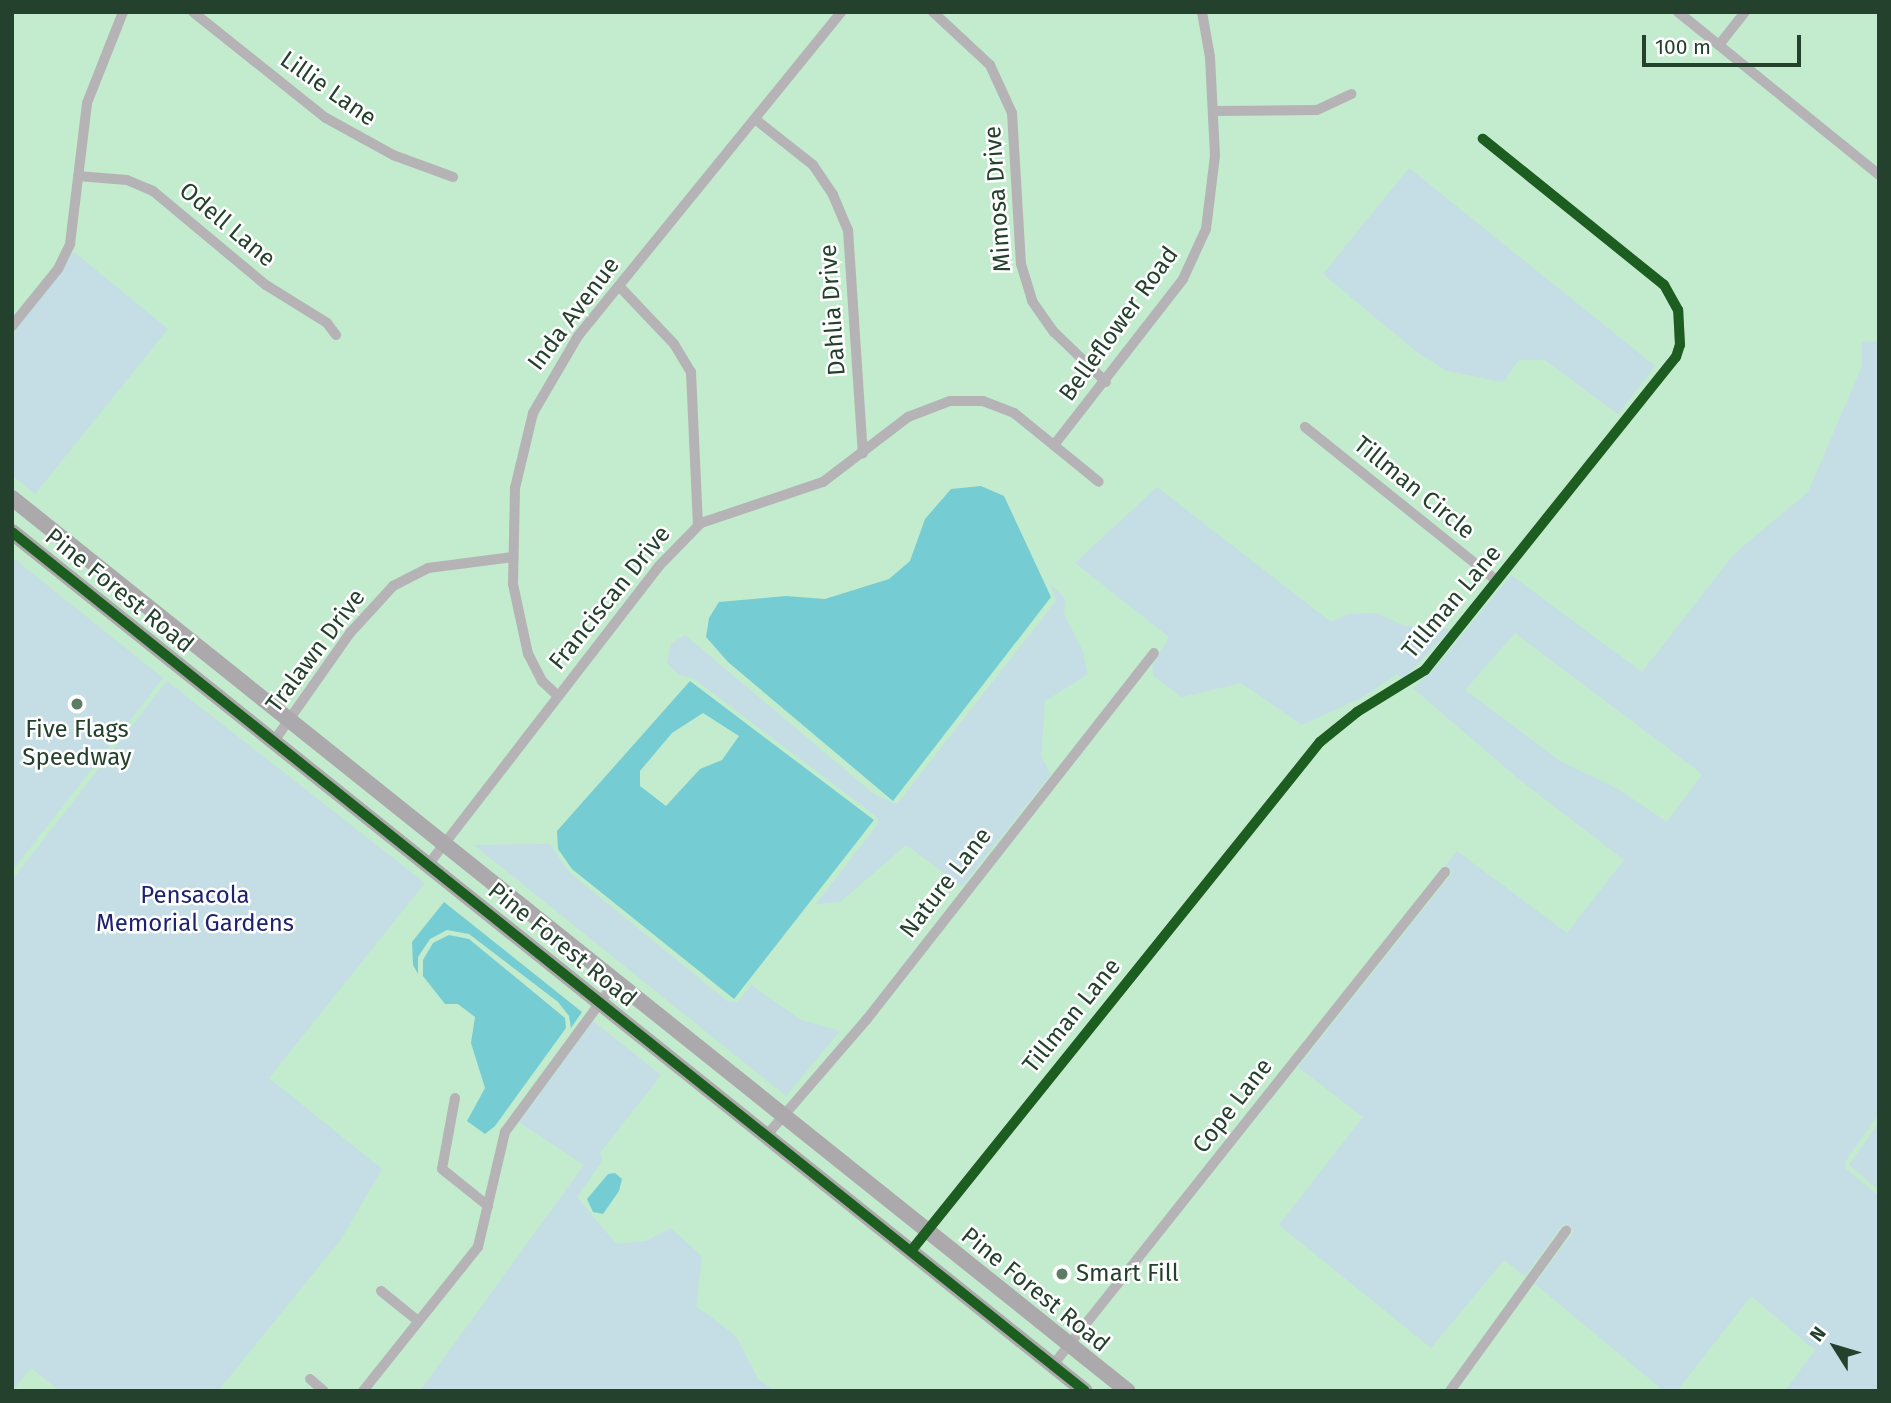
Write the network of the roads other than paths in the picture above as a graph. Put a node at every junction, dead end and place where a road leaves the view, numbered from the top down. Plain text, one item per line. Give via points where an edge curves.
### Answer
1 (123, 12) edge
2 (193, 12) edge
3 (841, 12) edge
4 (933, 12) edge
5 (1202, 12) edge
6 (1678, 12) edge
7 (1745, 12) edge
8 (1719, 45) junction
9 (1351, 94) dead end
10 (1213, 111) junction
11 (755, 119) junction
12 (1483, 139) dead end
13 (1879, 175) edge
14 (78, 176) junction
15 (453, 177) dead end
16 (619, 286) junction
17 (12, 326) edge
18 (336, 335) dead end
19 (1106, 382) junction
20 (1305, 427) dead end
21 (1054, 445) junction
22 (863, 453) junction
23 (1100, 482) dead end
24 (12, 498) edge
25 (698, 525) junction
26 (12, 532) edge
27 (65, 540) junction
28 (513, 557) junction
29 (48, 561) junction
30 (1497, 581) junction
31 (1154, 653) dead end
32 (242, 682) junction
33 (558, 696) junction
34 (226, 703) junction
35 (290, 721) junction
36 (274, 741) junction
37 (444, 844) junction
38 (428, 865) junction
39 (1445, 872) dead end
40 (616, 981) junction
41 (599, 1002) junction
42 (455, 1098) dead end
43 (783, 1115) junction
44 (766, 1136) junction
45 (488, 1206) junction
46 (927, 1230) junction
47 (1566, 1231) dead end
48 (911, 1251) junction
49 (381, 1291) dead end
50 (418, 1321) junction
51 (1069, 1344) junction
52 (1053, 1365) junction
53 (310, 1379) dead end
54 (324, 1391) edge
55 (363, 1391) edge
56 (1085, 1391) edge
57 (1128, 1391) edge
58 (1450, 1391) edge

1 - 14 street via 87,103
2 - 15 street, Lillie Lane via 326,118 393,155
3 - 11 street, Inda Avenue
4 - 19 street, Mimosa Drive via 990,65 1013,113 1021,264 1032,301 1054,332
5 - 10 street, Belleflower Road
6 - 8 street
7 - 8 street
8 - 13 street
9 - 10 street via 1317,110
10 - 19 street, Belleflower Road via 1214,178 1201,243 1183,279
11 - 16 street, Inda Avenue
11 - 22 street, Dahlia Drive via 813,165 834,195 848,230
12 - 30 street, Tillman Lane via 1664,285 1675,300 1680,320 1676,357
14 - 17 street via 67,253
14 - 18 street, Odell Lane via 127,180 153,191 266,285 327,323
16 - 25 street via 674,344 691,372
16 - 28 street, Inda Avenue via 566,352 533,413 515,488
19 - 21 street, Belleflower Road
20 - 30 street, Tillman Circle
21 - 22 street, Franciscan Drive via 1014,413 966,400 939,403 908,417
21 - 23 street, Franciscan Drive
22 - 25 street, Franciscan Drive via 811,488
24 - 27 main road, Pine Forest Road
25 - 33 street, Franciscan Drive via 659,566
26 - 29 main road, Pine Forest Road
27 - 29 main road
27 - 32 main road, Pine Forest Road
28 - 33 street, Inda Avenue via 522,637 542,681
28 - 35 street, Tralawn Drive via 428,568 393,586 349,633
29 - 34 main road, Pine Forest Road
30 - 46 street, Tillman Lane via 1418,677 1357,712 1320,742
31 - 43 street, Nature Lane via 867,1019
32 - 34 main road
32 - 35 main road, Pine Forest Road
33 - 37 street, Franciscan Drive
34 - 36 main road, Pine Forest Road
35 - 36 street, Tralawn Drive
35 - 37 main road, Pine Forest Road
36 - 38 main road, Pine Forest Road
37 - 38 street, Franciscan Drive
37 - 40 main road, Pine Forest Road
38 - 41 main road, Pine Forest Road
39 - 51 street, Cope Lane
40 - 41 street
40 - 43 main road, Pine Forest Road
41 - 44 main road, Pine Forest Road
41 - 45 street via 505,1132
42 - 45 street via 442,1169
43 - 44 street, Nature Lane
43 - 46 main road, Pine Forest Road
44 - 48 main road, Pine Forest Road
45 - 50 street via 478,1247
46 - 48 street, Tillman Lane
46 - 51 main road, Pine Forest Road
47 - 58 street
48 - 52 main road, Pine Forest Road
49 - 50 street
50 - 55 street
51 - 52 street, Cope Lane
51 - 57 main road, Pine Forest Road
52 - 56 main road, Pine Forest Road
53 - 54 street

